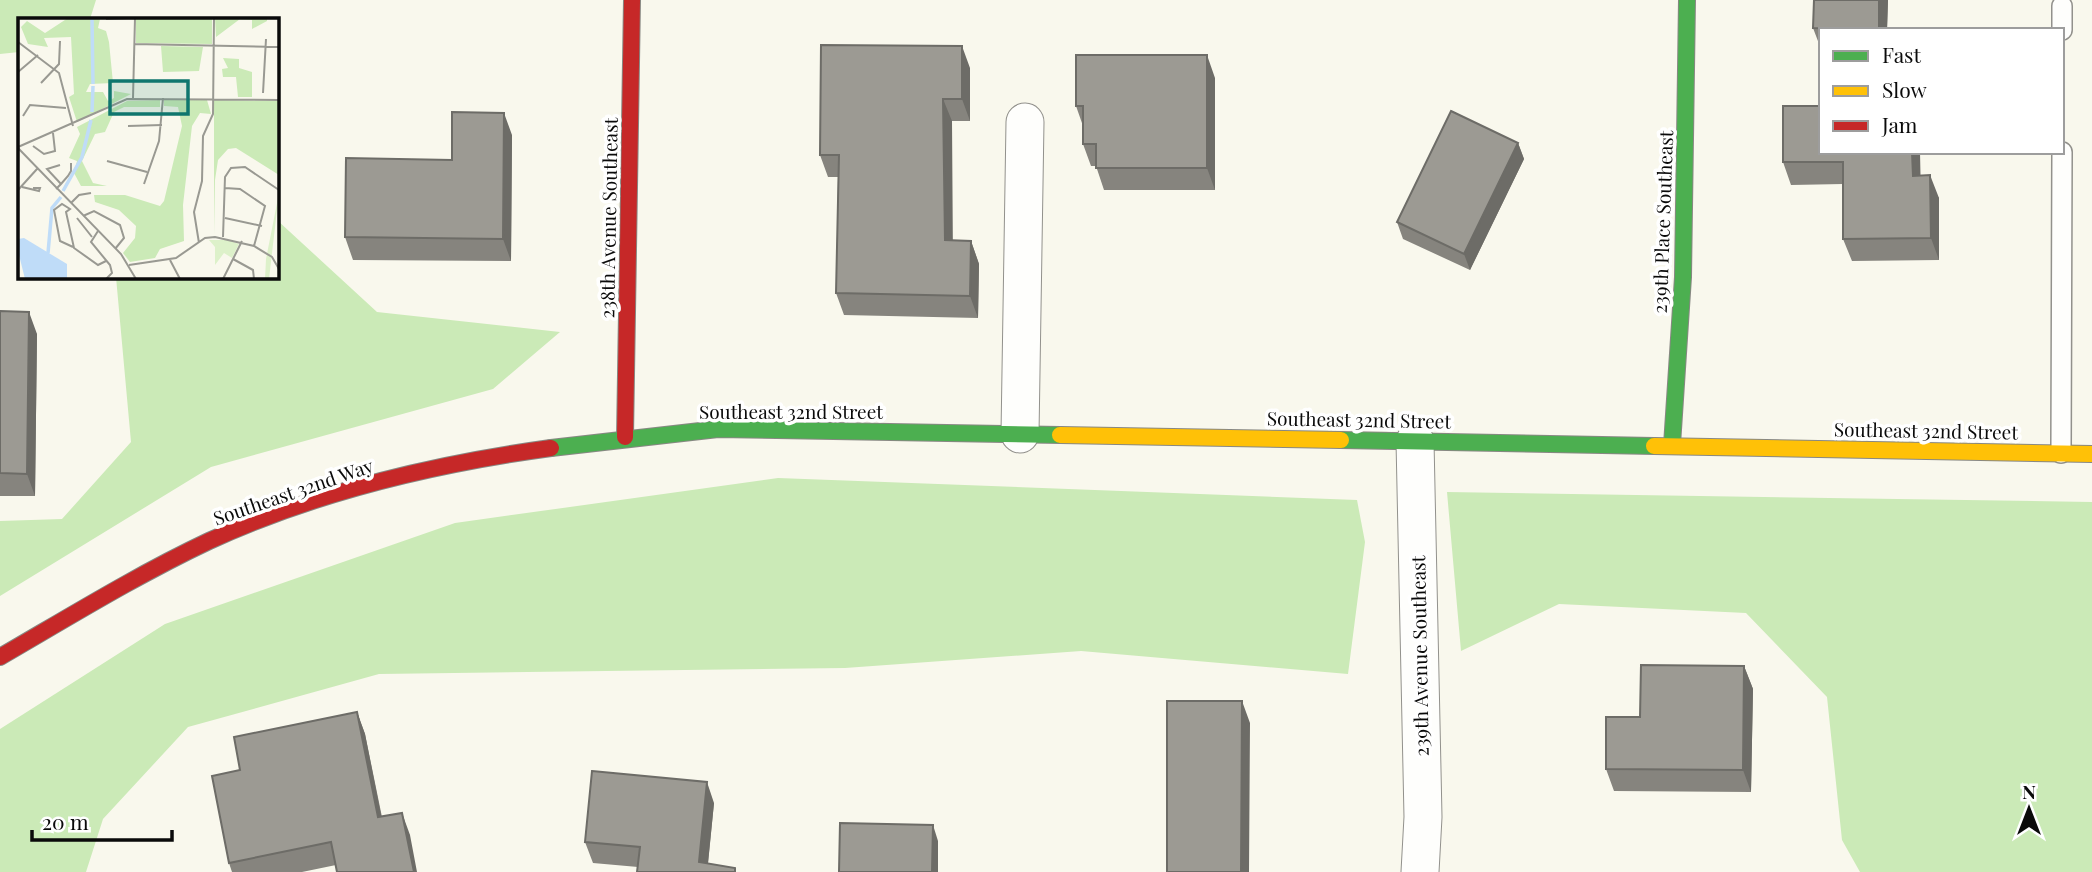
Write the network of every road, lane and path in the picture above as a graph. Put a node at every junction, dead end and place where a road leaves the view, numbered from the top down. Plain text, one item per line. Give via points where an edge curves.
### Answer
1 (632, 0) edge
2 (1687, 0) edge
3 (2062, 6) dead end
4 (2062, 28) edge
5 (1025, 122) dead end
6 (2062, 154) edge
7 (1020, 434) junction
8 (625, 437) junction
9 (1415, 441) junction
10 (1672, 446) junction
11 (2061, 453) junction
12 (2092, 454) edge
13 (0, 657) edge
14 (1420, 872) edge

1 - 8 street, 238th Avenue Southeast
2 - 10 street, 239th Place Southeast via 1683,277
3 - 4 lane
5 - 7 street
6 - 11 lane
7 - 8 street, Southeast 32nd Street via 718,429
7 - 9 street, Southeast 32nd Street
8 - 13 street, Southeast 32nd Way via 461,463 354,488 242,527 150,571
9 - 10 street, Southeast 32nd Street
9 - 14 street, 239th Avenue Southeast via 1423,817
10 - 11 street, Southeast 32nd Street
11 - 12 street, Southeast 32nd Street

